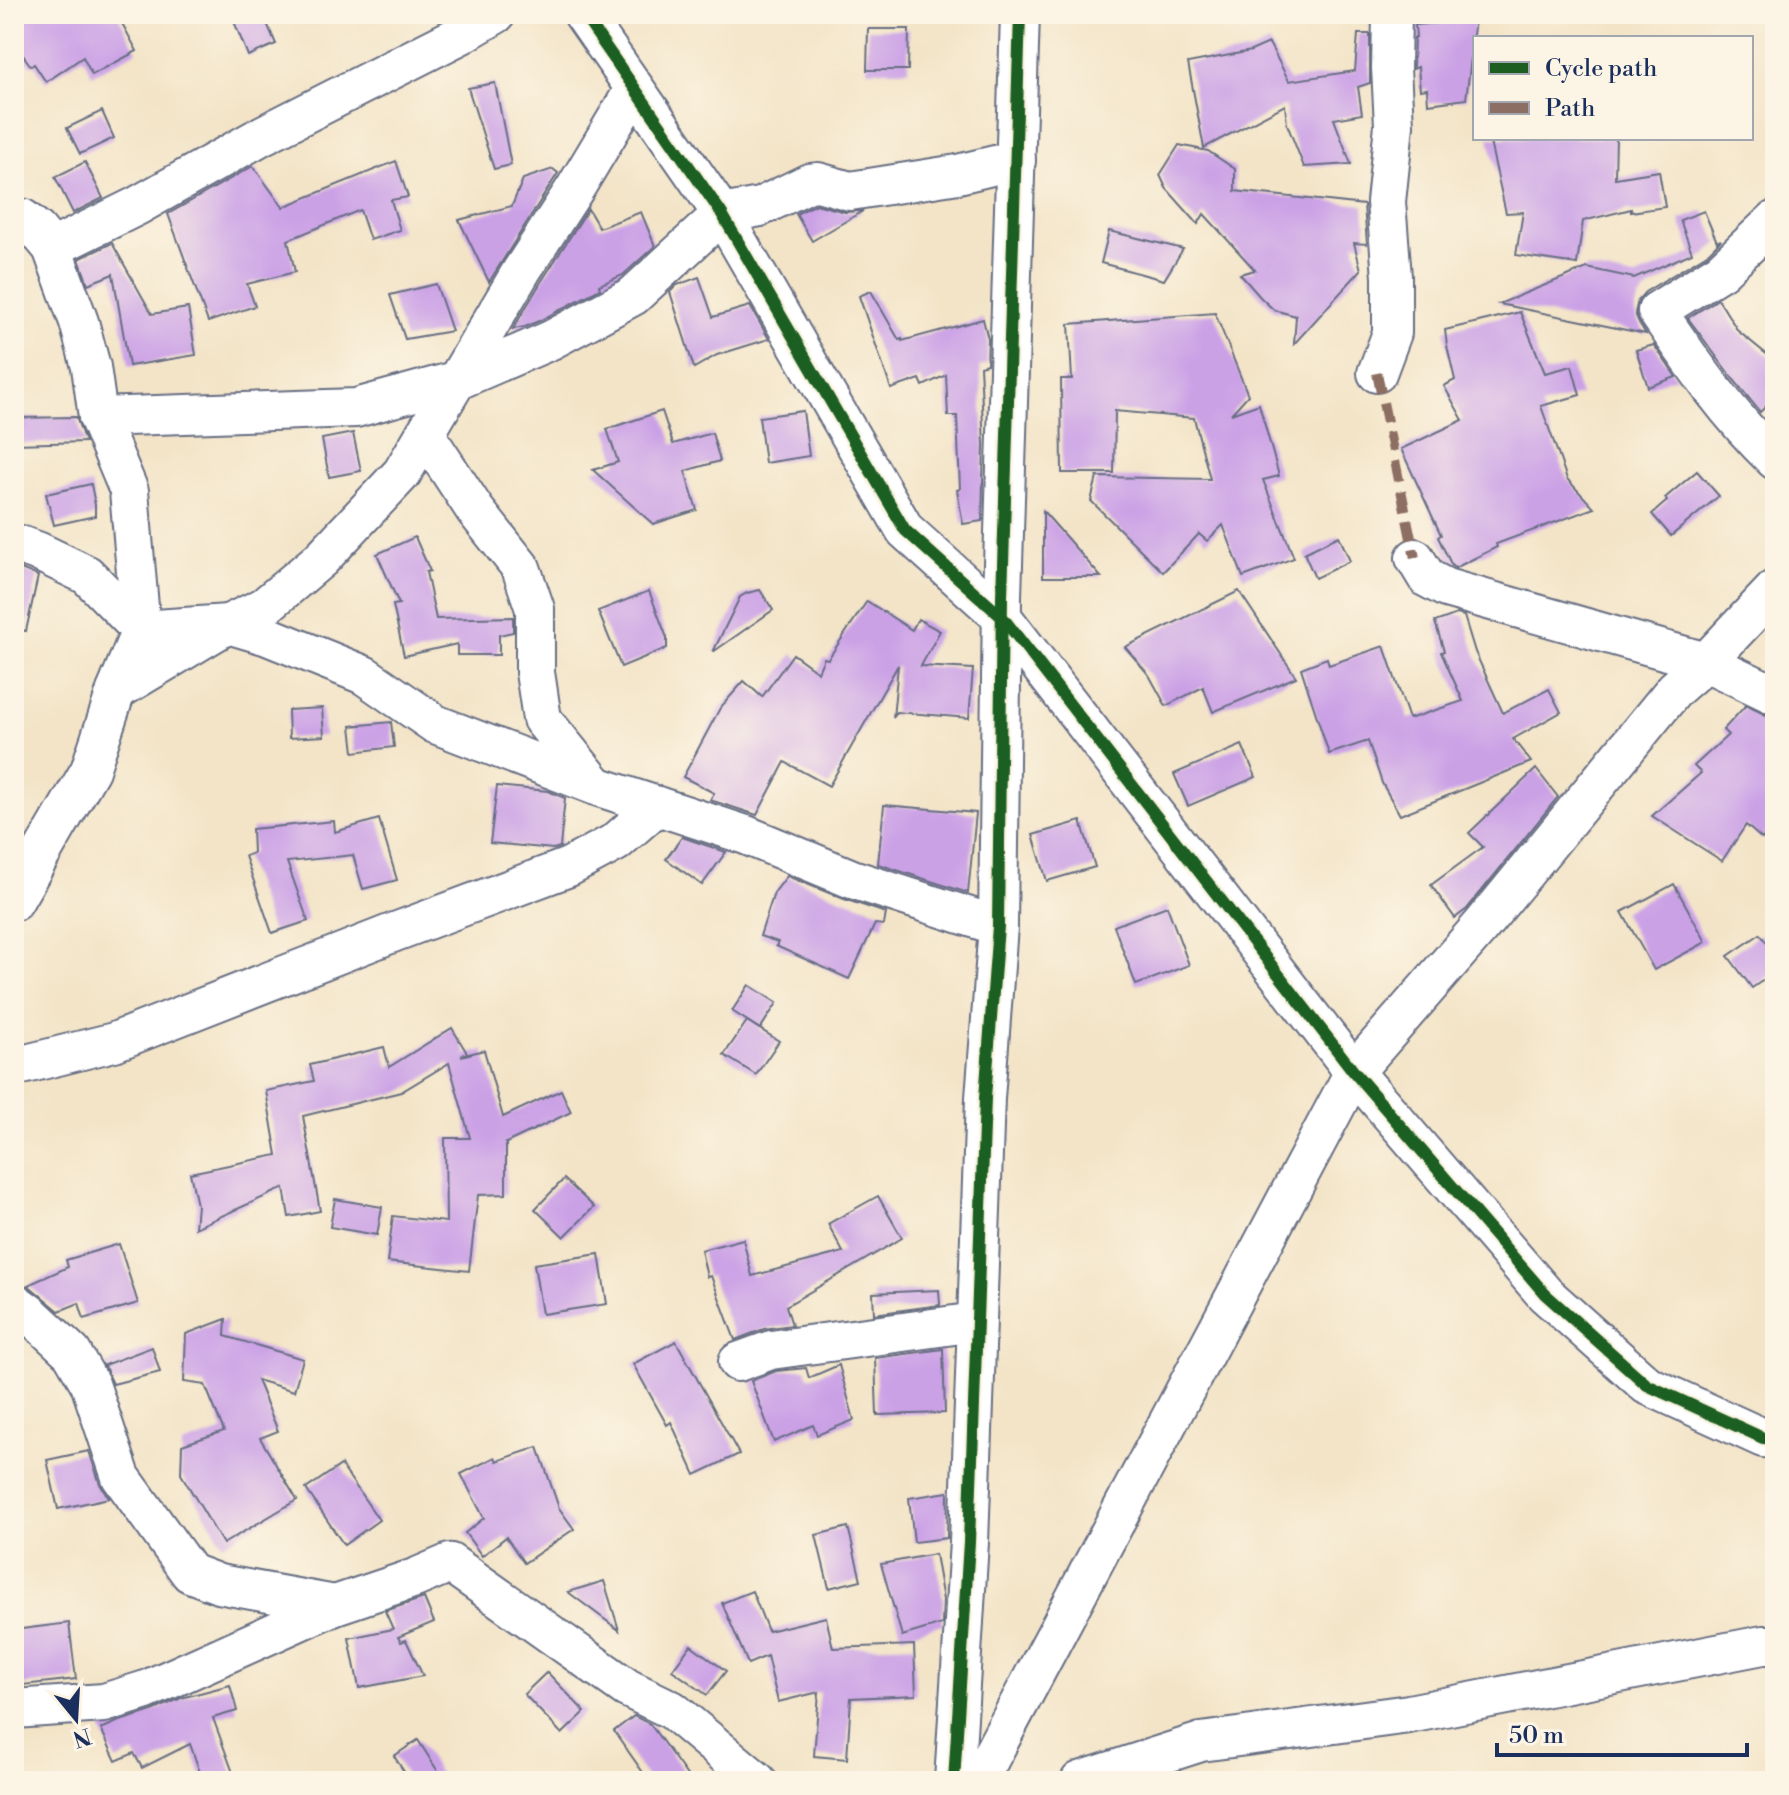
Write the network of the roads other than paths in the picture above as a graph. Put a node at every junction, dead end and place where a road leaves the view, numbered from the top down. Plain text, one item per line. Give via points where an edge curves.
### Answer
1 (496, 14) edge
2 (583, 14) edge
3 (1020, 14) edge
4 (1392, 14) edge
5 (634, 90) junction
6 (1016, 160) junction
7 (722, 214) junction
8 (14, 217) edge
9 (1775, 220) edge
10 (52, 248) junction
11 (1377, 373) dead end
12 (458, 380) junction
13 (98, 417) junction
14 (425, 434) junction
15 (1775, 460) edge
16 (14, 543) edge
17 (1415, 558) dead end
18 (1775, 589) edge
19 (1003, 618) junction
20 (228, 624) junction
21 (141, 630) junction
22 (1706, 662) junction
23 (116, 691) junction
24 (1775, 695) edge
25 (596, 786) junction
26 (657, 806) junction
27 (14, 901) edge
28 (998, 926) junction
29 (14, 1067) edge
30 (1354, 1072) junction
31 (14, 1302) edge
32 (976, 1322) junction
33 (738, 1362) dead end
34 (1775, 1439) edge
35 (335, 1605) junction
36 (1775, 1645) edge
37 (14, 1709) edge
38 (757, 1781) edge
39 (954, 1781) edge
40 (978, 1781) edge
41 (1080, 1781) edge

1 - 10 street
2 - 5 street
3 - 6 street
4 - 11 street via 1394,125 1386,202 1392,333
5 - 7 street
5 - 12 street
6 - 7 street via 850,191 809,183 760,207
6 - 19 street
7 - 12 street via 633,296 551,340
7 - 19 street via 905,530
8 - 10 street via 37,230
9 - 15 street via 1721,271 1657,311 1701,375
10 - 13 street via 79,322
12 - 13 street via 356,408
12 - 14 street
13 - 21 street via 129,491
14 - 20 street via 402,473 321,559 264,607
14 - 25 street via 521,568 535,609 535,672 542,719
16 - 21 street via 87,575
17 - 22 street via 1427,578 1446,588
18 - 22 street
19 - 28 street
19 - 30 street
20 - 21 street
20 - 23 street
20 - 25 street via 364,675 435,724
21 - 23 street
22 - 24 street
22 - 30 street via 1675,689
23 - 27 street via 90,770
25 - 26 street
26 - 28 street via 746,835 852,879
26 - 29 street via 616,842 569,867 114,1042
28 - 32 street
30 - 34 street via 1545,1294 1647,1385
30 - 40 street
31 - 35 street via 72,1353 90,1384 121,1477 190,1573 219,1584
32 - 33 street via 771,1350
32 - 39 street
35 - 37 street via 146,1690 104,1703
35 - 38 street via 450,1563 627,1688 672,1710
36 - 41 street via 1409,1714 1201,1742

